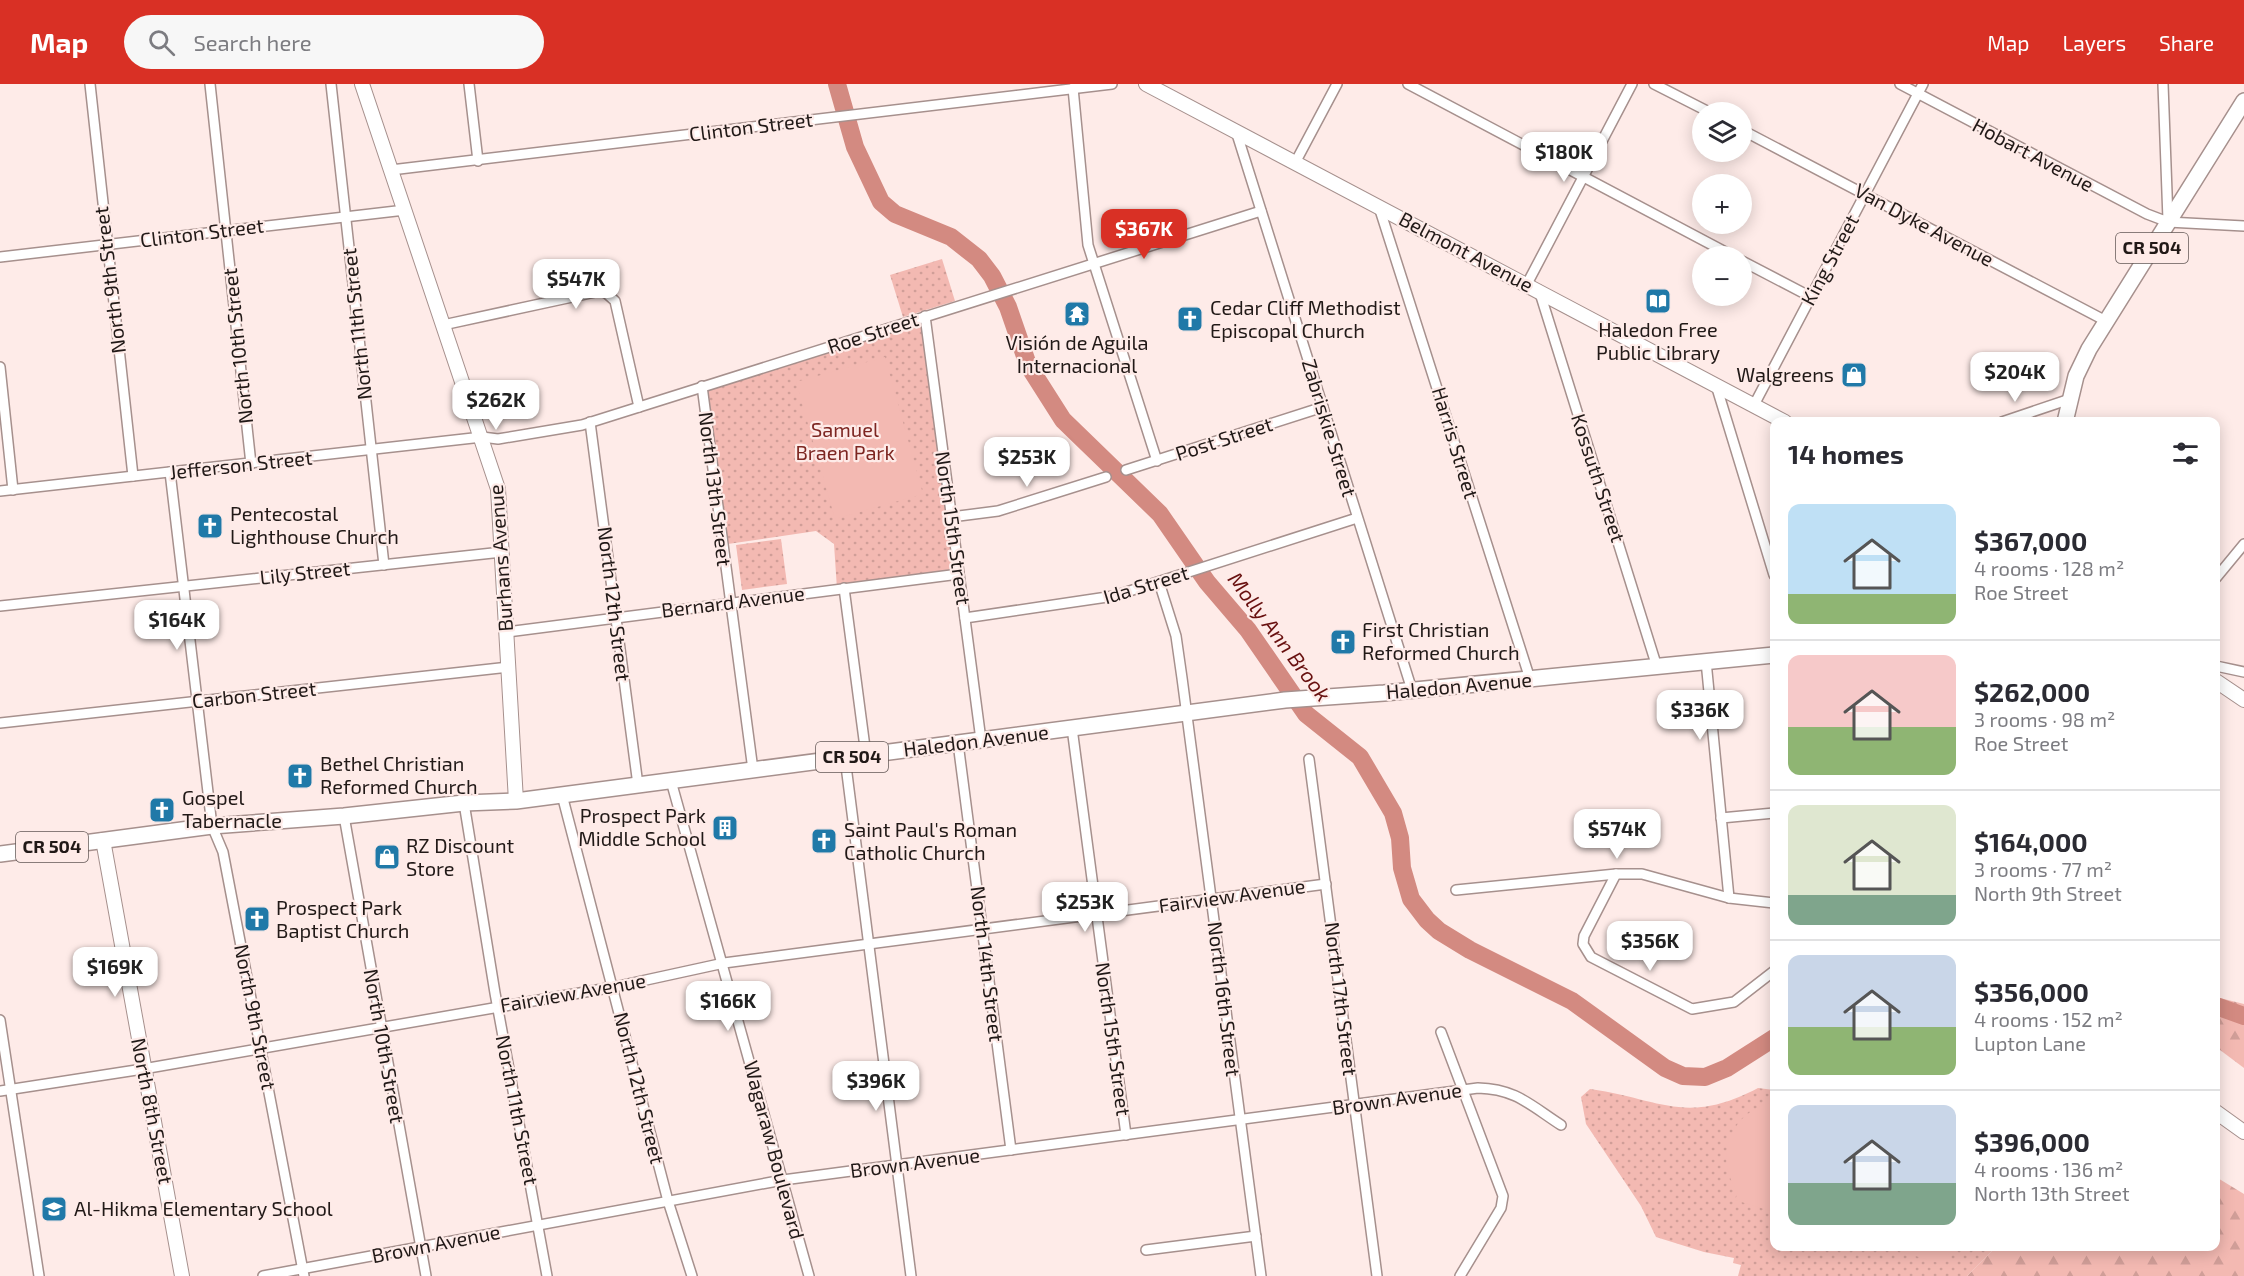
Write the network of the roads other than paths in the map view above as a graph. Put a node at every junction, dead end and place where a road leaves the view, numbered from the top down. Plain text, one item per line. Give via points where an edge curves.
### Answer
1 (90, 84) edge
2 (210, 84) edge
3 (332, 84) edge
4 (362, 84) edge
5 (469, 84) edge
6 (1112, 84) edge
7 (1146, 84) edge
8 (1337, 84) edge
9 (1408, 84) edge
10 (1632, 84) edge
11 (1654, 84) edge
12 (1900, 84) edge
13 (1923, 84) edge
14 (2163, 84) edge
15 (1073, 88) junction
16 (1918, 93) junction
17 (2244, 101) edge
18 (1692, 103) edge
19 (1236, 131) junction
20 (1752, 135) edge
21 (478, 161) junction
22 (1295, 163) junction
23 (391, 170) junction
24 (1582, 177) junction
25 (1865, 194) junction
26 (1378, 207) junction
27 (405, 210) junction
28 (1261, 211) junction
29 (346, 217) junction
30 (2168, 222) junction
31 (2244, 226) edge
32 (226, 230) junction
33 (105, 245) junction
34 (1714, 246) edge
35 (0, 257) edge
36 (1094, 262) junction
37 (1752, 266) edge
38 (1533, 287) junction
39 (1811, 297) junction
40 (926, 316) junction
41 (2106, 321) junction
42 (443, 325) junction
43 (0, 367) edge
44 (1716, 385) junction
45 (702, 386) junction
46 (2070, 399) junction
47 (1754, 405) junction
48 (639, 407) junction
49 (1323, 407) junction
50 (1776, 417) edge
51 (2017, 417) edge
52 (2066, 417) edge
53 (590, 422) junction
54 (482, 437) junction
55 (371, 450) junction
56 (1157, 461) junction
57 (250, 464) junction
58 (1126, 470) dead end
59 (170, 472) junction
60 (133, 476) junction
61 (1106, 477) dead end
62 (13, 490) junction
63 (0, 491) edge
64 (951, 517) junction
65 (1357, 518) junction
66 (2244, 544) edge
67 (502, 552) junction
68 (1770, 561) edge
69 (384, 565) junction
70 (2220, 573) edge
71 (958, 574) junction
72 (1159, 582) junction
73 (183, 587) junction
74 (844, 588) junction
75 (730, 603) junction
76 (0, 606) edge
77 (616, 618) junction
78 (965, 618) junction
79 (507, 632) junction
80 (1770, 655) edge
81 (1706, 661) junction
82 (1657, 666) junction
83 (509, 667) junction
84 (2220, 667) edge
85 (2244, 672) edge
86 (1530, 679) junction
87 (2220, 684) edge
88 (1412, 690) junction
89 (2244, 699) edge
90 (196, 701) junction
91 (1187, 713) junction
92 (0, 723) edge
93 (1072, 728) junction
94 (981, 740) junction
95 (958, 742) junction
96 (866, 755) junction
97 (845, 758) junction
98 (1309, 759) dead end
99 (753, 771) junction
100 (671, 781) junction
101 (638, 785) junction
102 (562, 795) junction
103 (516, 801) junction
104 (464, 803) junction
105 (1770, 813) edge
106 (344, 816) junction
107 (1721, 818) junction
108 (212, 826) junction
109 (103, 840) junction
110 (0, 854) edge
111 (1616, 874) junction
112 (1326, 884) junction
113 (1456, 890) dead end
114 (1730, 897) junction
115 (1212, 898) junction
116 (1770, 902) edge
117 (1096, 914) junction
118 (982, 929) junction
119 (868, 944) junction
120 (724, 963) junction
121 (1770, 974) edge
122 (614, 987) junction
123 (497, 1006) junction
124 (0, 1020) edge
125 (380, 1027) junction
126 (1441, 1032) dead end
127 (262, 1049) junction
128 (143, 1069) junction
129 (10, 1089) junction
130 (1463, 1090) junction
131 (0, 1091) edge
132 (1354, 1105) junction
133 (2220, 1115) edge
134 (1239, 1120) junction
135 (1561, 1125) dead end
136 (2244, 1132) edge
137 (1126, 1135) junction
138 (1011, 1150) junction
139 (897, 1165) junction
140 (783, 1180) junction
141 (668, 1201) junction
142 (538, 1225) junction
143 (1256, 1236) junction
144 (421, 1246) junction
145 (1146, 1250) dead end
146 (303, 1273) edge
147 (39, 1276) edge
148 (182, 1276) edge
149 (263, 1276) edge
150 (426, 1276) edge
151 (548, 1276) edge
152 (692, 1276) edge
153 (809, 1276) edge
154 (911, 1276) edge
155 (1261, 1276) edge
156 (1377, 1276) edge
157 (1460, 1276) edge

1 - 33 street, North 9th Street
2 - 32 street, North 10th Street
3 - 29 street, North 11th Street
4 - 23 street, Burhans Avenue
5 - 21 street
6 - 15 street, Clinton Street
7 - 19 street, Belmont Avenue
8 - 22 street
9 - 24 street
10 - 24 street
11 - 18 street
12 - 16 street, Hobart Avenue
13 - 16 street, King Street
14 - 30 street
15 - 21 street, Clinton Street
15 - 36 street via 1088,245
16 - 25 street, King Street
16 - 30 street, Hobart Avenue via 2045,162
17 - 30 main road, CR 504
19 - 22 street, Belmont Avenue
19 - 28 street, Zabriskie Street
20 - 25 street, Van Dyke Avenue
21 - 23 street, Clinton Street
22 - 26 street, Belmont Avenue
23 - 27 street, Burhans Avenue
24 - 34 street
24 - 38 street
25 - 39 street, King Street
25 - 41 street, Van Dyke Avenue
26 - 38 street, Belmont Avenue
26 - 86 street, Harris Street
27 - 29 street, Clinton Street
27 - 42 street, Burhans Avenue
28 - 36 street, Roe Street
28 - 49 street, Zabriskie Street
29 - 32 street, Clinton Street
29 - 55 street, North 11th Street
30 - 31 street
30 - 41 main road, CR 504
32 - 33 street, Clinton Street
32 - 57 street, North 10th Street
33 - 35 street, Clinton Street
33 - 60 street, North 9th Street
36 - 40 street, Roe Street
36 - 56 street
37 - 39 street
38 - 44 street, Belmont Avenue
38 - 82 street, Kossuth Street
39 - 47 street, King Street
40 - 45 street, Roe Street
40 - 64 street, North 15th Street
41 - 46 main road, CR 504 via 2082,362
42 - 48 street via 600,291 606,293 615,301
42 - 54 street, Burhans Avenue
43 - 62 street
44 - 47 street, Belmont Avenue
44 - 68 street
45 - 48 street, Roe Street
45 - 75 street, North 13th Street
46 - 51 street
46 - 52 main road, CR 504
47 - 50 street, Belmont Avenue
48 - 53 street, Roe Street
49 - 56 street, Post Street
49 - 65 street, Zabriskie Street
53 - 54 street, Roe Street via 498,439
53 - 77 street, North 12th Street
54 - 55 street, Jefferson Street
54 - 67 street, Burhans Avenue via 498,489
55 - 57 street, Jefferson Street
55 - 69 street, North 11th Street
56 - 58 street, Post Street
57 - 59 street, Jefferson Street
59 - 60 street, Jefferson Street
59 - 73 street, North 9th Street
60 - 62 street, Jefferson Street
61 - 64 street via 998,511
62 - 63 street, Jefferson Street
64 - 71 street, North 15th Street
65 - 72 street, Ida Street
65 - 88 street, Zabriskie Street
66 - 70 street
67 - 69 street, Lily Street
67 - 79 street, Burhans Avenue
69 - 73 street, Lily Street
71 - 74 street, Bernard Avenue
71 - 78 street, North 15th Street
72 - 78 street, Ida Street via 1096,600
72 - 91 street, North 16th Street via 1176,636
73 - 76 street, Lily Street
73 - 90 street, North 9th Street
74 - 75 street, Bernard Avenue
74 - 96 street
75 - 77 street, Bernard Avenue
75 - 99 street, North 13th Street
77 - 79 street, Bernard Avenue
77 - 101 street, North 12th Street
78 - 94 street, North 15th Street
79 - 83 street, Burhans Avenue
80 - 81 main road, Haledon Avenue / CR 504
81 - 82 main road, Haledon Avenue / CR 504
81 - 107 street
82 - 86 main road, Haledon Avenue / CR 504
83 - 90 street, Carbon Street
83 - 103 street, Burhans Avenue
84 - 85 street
86 - 88 main road, Haledon Avenue / CR 504
87 - 89 street
88 - 91 main road, Haledon Avenue / CR 504 via 1284,700
90 - 92 street, Carbon Street
90 - 108 street, North 9th Street
91 - 93 main road, Haledon Avenue / CR 504
91 - 115 street, North 16th Street
93 - 94 main road, Haledon Avenue / CR 504
93 - 117 street, North 15th Street
94 - 95 main road, Haledon Avenue / CR 504
95 - 96 main road, Haledon Avenue / CR 504
95 - 118 street, North 14th Street
96 - 97 main road, Haledon Avenue / CR 504
97 - 99 main road, Haledon Avenue / CR 504
97 - 119 street
98 - 112 street, North 17th Street
99 - 100 main road, Haledon Avenue / CR 504
100 - 101 main road, Haledon Avenue / CR 504
100 - 120 street, Wagaraw Boulevard
101 - 102 main road, Haledon Avenue / CR 504
102 - 103 main road, Haledon Avenue / CR 504
102 - 122 street, North 12th Street
103 - 104 main road, Haledon Avenue / CR 504
104 - 106 main road, Haledon Avenue / CR 504
104 - 123 street, North 11th Street
105 - 107 street
106 - 108 main road, Haledon Avenue / CR 504
106 - 125 street, North 10th Street
107 - 114 street
108 - 109 main road, Haledon Avenue / CR 504
108 - 127 street, North 9th Street via 223,852
109 - 110 main road, Haledon Avenue / CR 504
109 - 128 street, North 8th Street
111 - 113 street
111 - 114 street via 1642,874
111 - 121 street via 1584,936 1583,944 1591,957 1692,1009 1734,1002
112 - 115 street, Fairview Avenue
112 - 132 street, North 17th Street
114 - 116 street
115 - 117 street, Fairview Avenue
115 - 134 street, North 16th Street
117 - 118 street, Fairview Avenue
117 - 137 street, North 15th Street
118 - 119 street, Fairview Avenue
118 - 138 street, North 14th Street
119 - 120 street, Fairview Avenue
119 - 139 street
120 - 122 street, Fairview Avenue
120 - 140 street, Wagaraw Boulevard
122 - 123 street, Fairview Avenue
122 - 141 street, North 12th Street
123 - 125 street, Fairview Avenue
123 - 142 street, North 11th Street
124 - 129 street
125 - 127 street, Fairview Avenue
125 - 144 street, North 10th Street
126 - 130 street
127 - 128 street, Fairview Avenue
127 - 146 street, North 9th Street
128 - 129 street, Fairview Avenue
128 - 148 street, North 8th Street
129 - 131 street, Fairview Avenue
129 - 147 street
130 - 132 street, Brown Avenue
130 - 135 street, Brown Avenue via 1500,1089 1520,1097
130 - 157 street via 1503,1202
132 - 134 street, Brown Avenue
132 - 156 street, North 17th Street
133 - 136 street
134 - 137 street, Brown Avenue
134 - 143 street, North 16th Street
137 - 138 street, Brown Avenue
138 - 139 street, Brown Avenue
139 - 140 street, Brown Avenue
139 - 154 street
140 - 141 street, Brown Avenue
140 - 153 street, Wagaraw Boulevard
141 - 142 street, Brown Avenue
141 - 152 street, North 12th Street
142 - 144 street, Brown Avenue
142 - 151 street, North 11th Street
143 - 145 street
143 - 155 street, North 16th Street
144 - 146 street, Brown Avenue
144 - 150 street, North 10th Street
146 - 149 street, Brown Avenue

